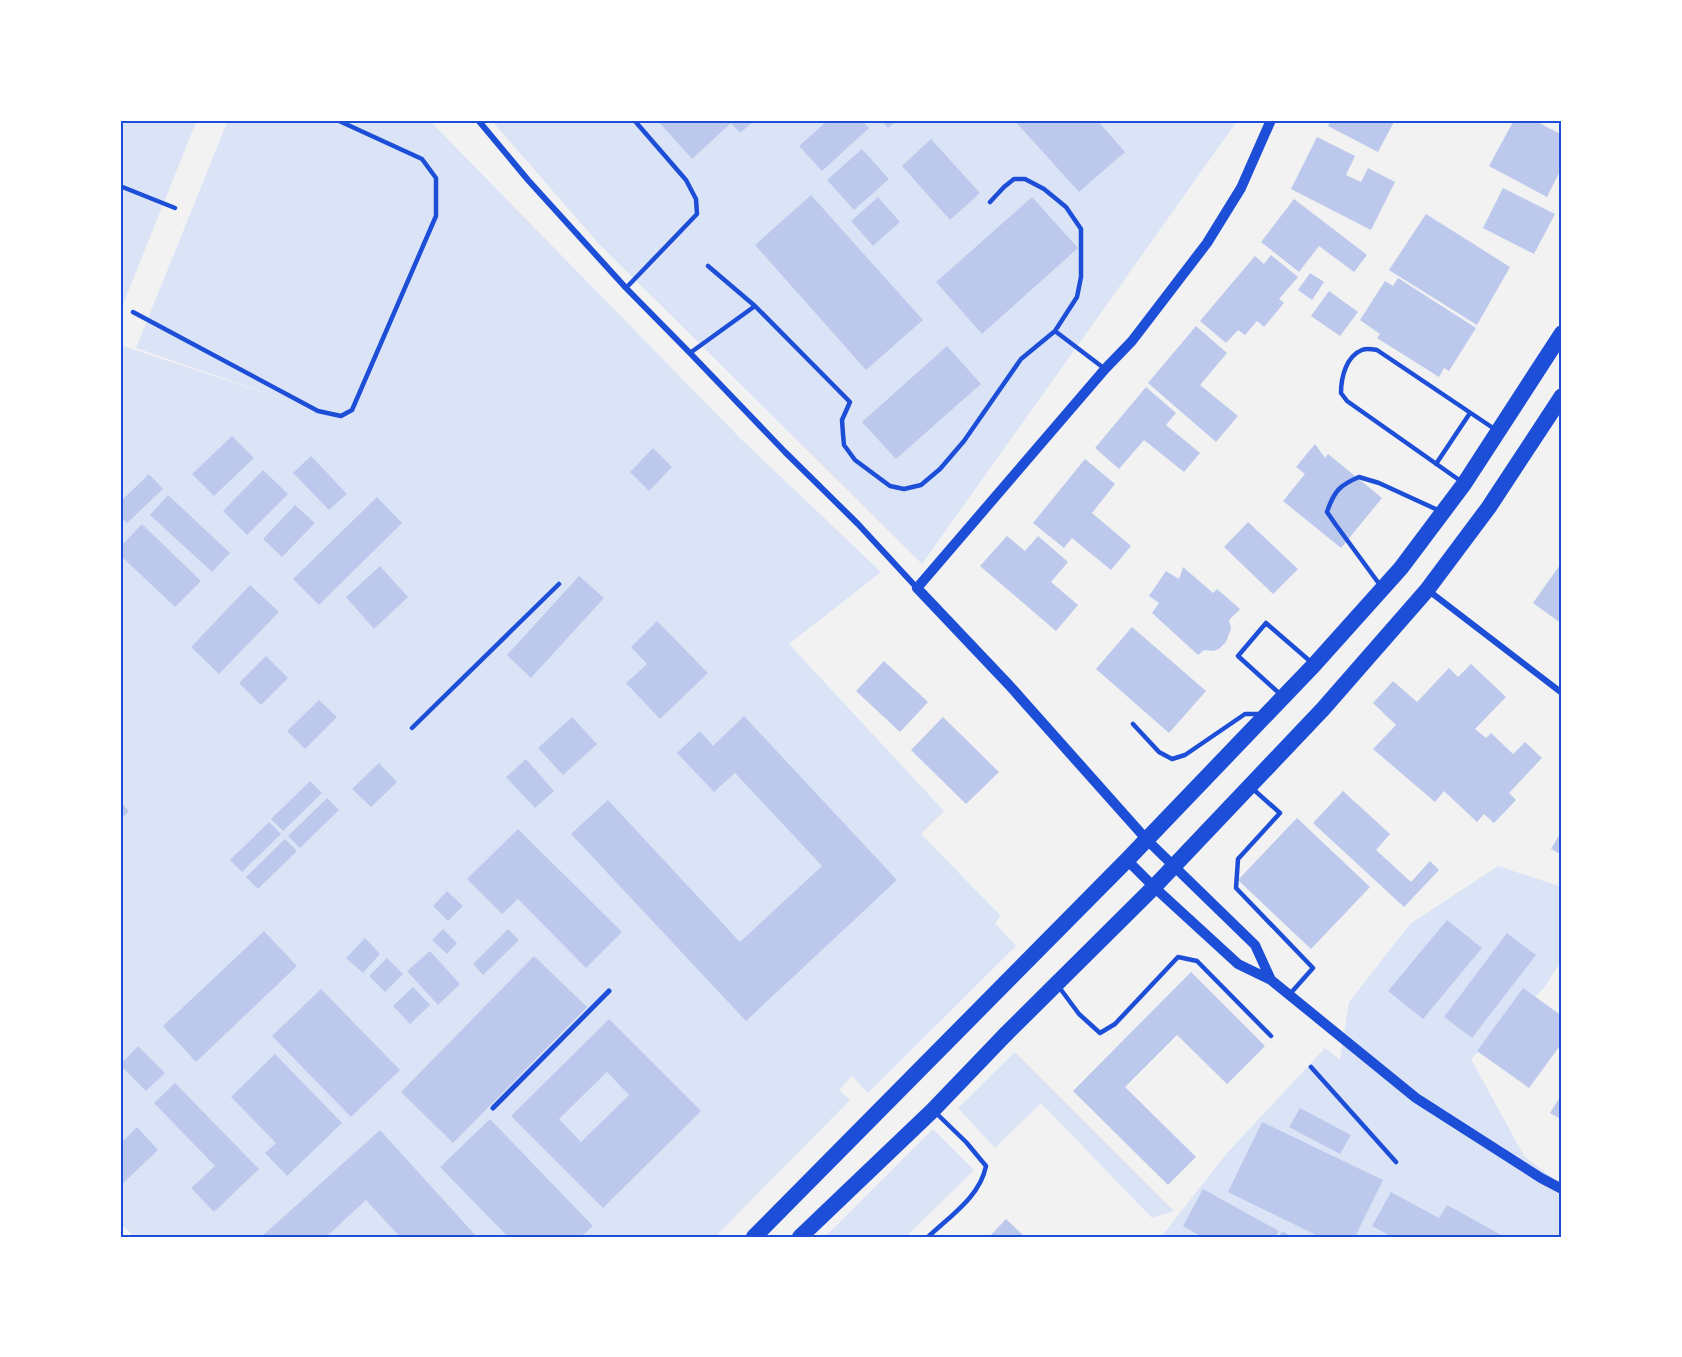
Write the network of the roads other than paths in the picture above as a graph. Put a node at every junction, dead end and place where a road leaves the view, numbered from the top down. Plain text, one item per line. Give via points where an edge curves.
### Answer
1 (337, 120) edge
2 (478, 120) edge
3 (634, 120) edge
4 (1271, 120) edge
5 (120, 186) edge
6 (990, 202) dead end
7 (175, 208) dead end
8 (708, 266) dead end
9 (626, 288) junction
10 (755, 306) junction
11 (133, 312) dead end
12 (1055, 332) junction
13 (1562, 333) edge
14 (690, 353) junction
15 (1105, 369) junction
16 (1562, 396) edge
17 (1470, 413) junction
18 (1498, 431) junction
19 (1436, 464) junction
20 (1464, 484) junction
21 (1443, 512) junction
22 (559, 584) dead end
23 (917, 588) junction
24 (1382, 589) junction
25 (1427, 590) junction
26 (1314, 665) junction
27 (1562, 693) edge
28 (1284, 698) junction
29 (1265, 718) junction
30 (1133, 724) dead end
31 (412, 728) dead end
32 (1250, 786) junction
33 (1147, 840) junction
34 (1127, 860) junction
35 (1174, 867) junction
36 (1154, 887) junction
37 (1271, 980) junction
38 (1057, 986) junction
39 (609, 991) dead end
40 (1289, 995) junction
41 (1271, 1036) dead end
42 (1311, 1067) dead end
43 (492, 1108) dead end
44 (933, 1110) junction
45 (1396, 1162) dead end
46 (1562, 1189) edge
47 (754, 1237) edge
48 (800, 1237) edge
49 (928, 1237) edge

1 - 11 lane via 422,159 436,178 436,216 352,410 341,416 318,411
2 - 9 street
3 - 9 lane via 686,180 696,199 697,214
4 - 15 street via 1241,188 1207,243 1132,341
5 - 7 lane
6 - 12 lane via 1014,179 1025,179 1066,207 1081,229 1077,297
8 - 10 lane
9 - 14 street
10 - 12 lane via 850,402 843,434 844,445 855,460 890,486 904,489 921,484 940,469 1021,359
10 - 14 lane
12 - 15 lane
13 - 18 highway
14 - 23 street
15 - 23 street
16 - 25 highway via 1489,507
17 - 18 lane
17 - 19 lane
17 - 19 lane via 1377,350 1364,349 1346,367 1341,393 1347,401
18 - 20 highway
19 - 20 lane
20 - 21 highway
21 - 24 highway
21 - 24 lane via 1359,477 1343,484 1332,498 1328,512
22 - 31 lane
23 - 33 street via 1010,685
24 - 26 highway
25 - 27 street
25 - 32 highway
26 - 28 highway
26 - 28 lane via 1266,623 1238,656
28 - 29 highway
29 - 30 lane via 1245,714 1185,755 1172,759 1159,752
29 - 33 highway
32 - 35 highway
32 - 40 lane via 1280,813 1238,859 1236,888 1313,968
33 - 34 highway
33 - 35 street
34 - 36 street
34 - 47 highway
35 - 36 highway
35 - 37 street via 1255,945
36 - 37 street via 1238,964
36 - 38 highway
37 - 40 street
38 - 41 lane via 1100,1033 1114,1024 1178,957 1188,958 1197,961
38 - 44 highway
39 - 43 street
40 - 46 street via 1416,1098
42 - 45 lane
44 - 48 highway
44 - 49 lane via 986,1166 979,1186

